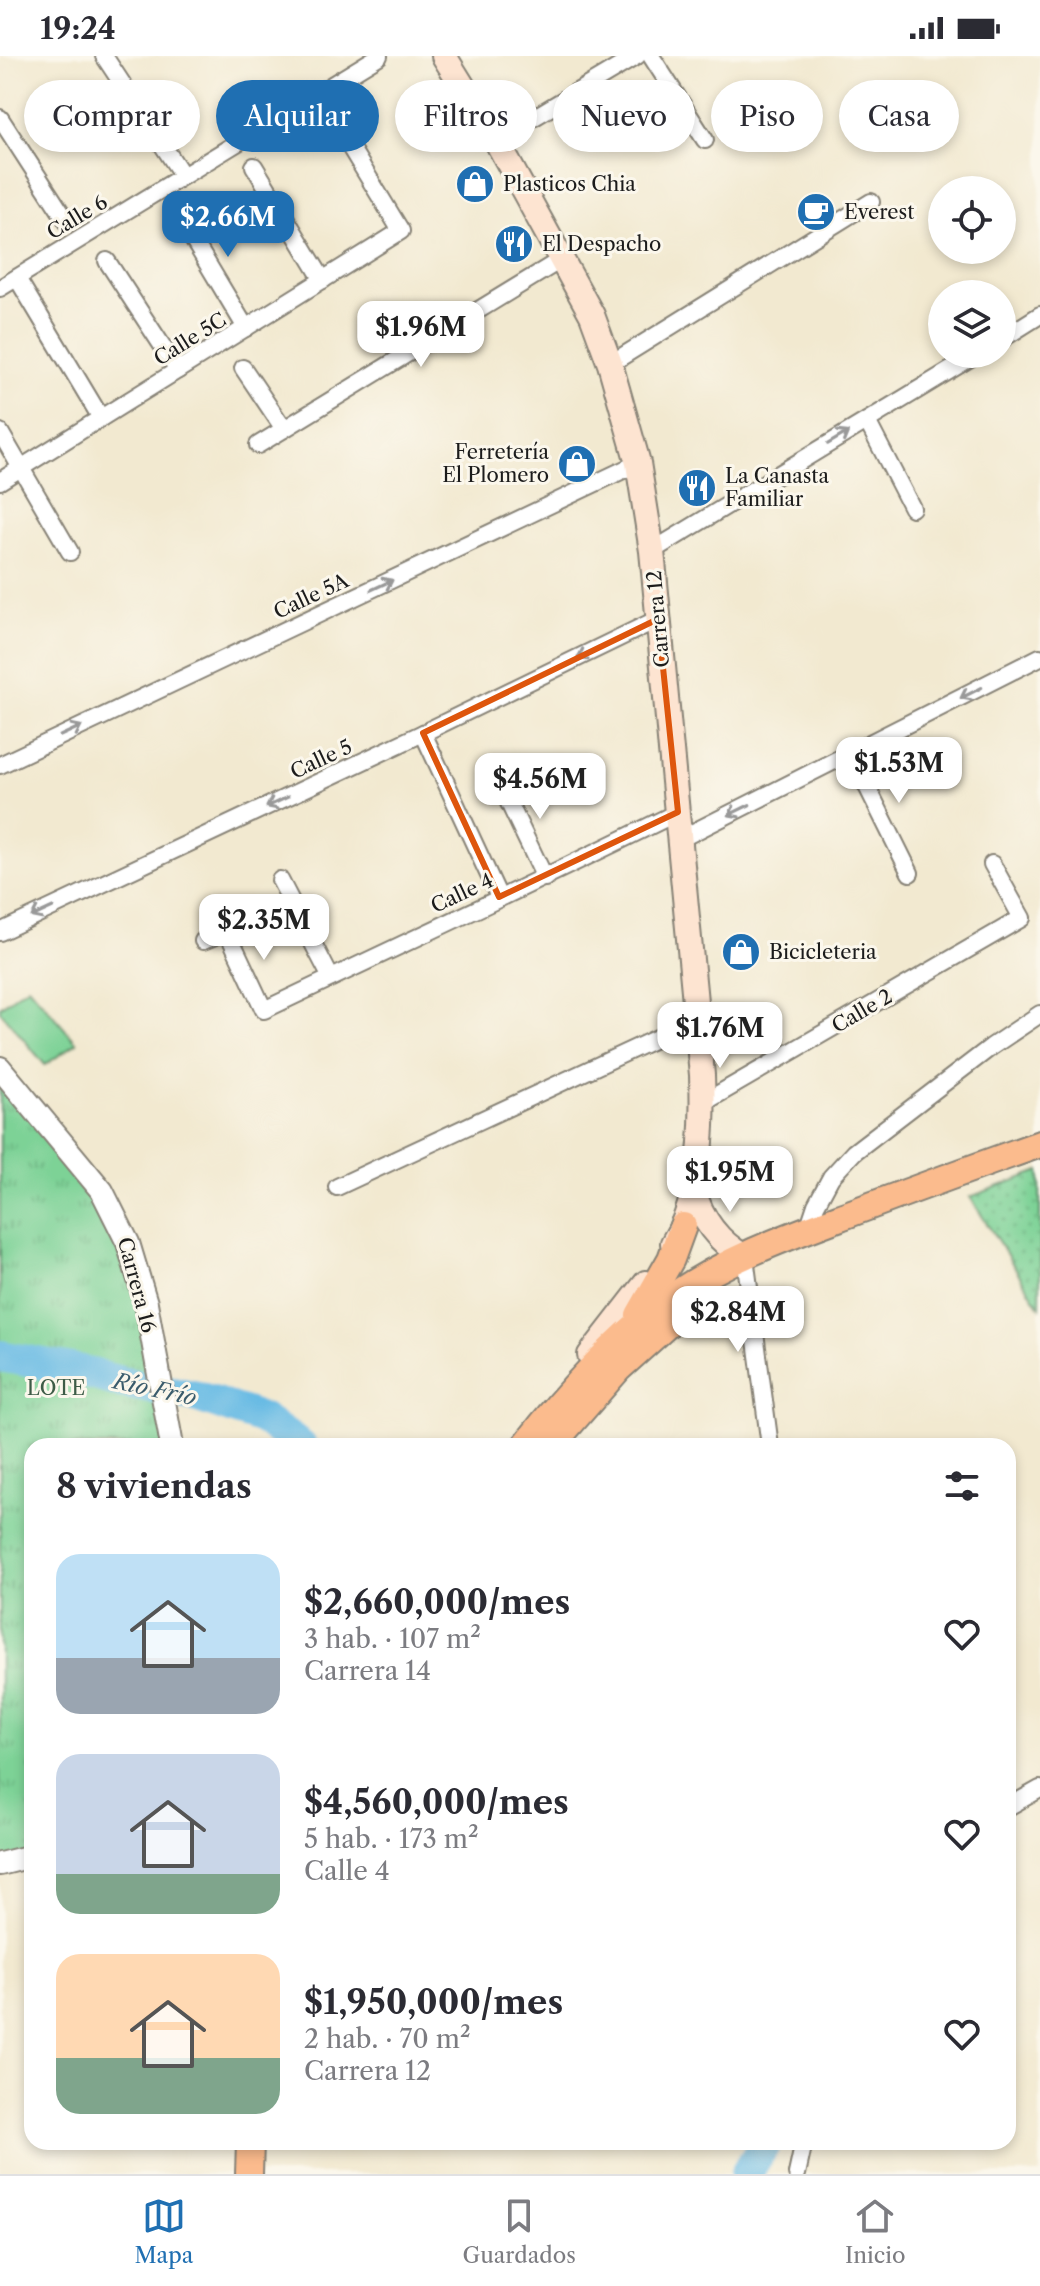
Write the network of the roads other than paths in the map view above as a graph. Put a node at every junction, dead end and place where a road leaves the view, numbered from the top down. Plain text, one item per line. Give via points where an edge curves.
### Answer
1 (104, 56) edge
2 (379, 56) edge
3 (444, 56) edge
4 (637, 56) edge
5 (651, 56) edge
6 (340, 80) edge
7 (459, 80) edge
8 (537, 116) edge
9 (2, 125) edge
10 (705, 140) dead end
11 (223, 152) edge
12 (353, 152) edge
13 (503, 152) edge
14 (254, 166) dead end
15 (183, 176) junction
16 (871, 202) dead end
17 (176, 211) dead end
18 (68, 223) dead end
19 (562, 259) junction
20 (107, 261) dead end
21 (17, 278) junction
22 (323, 280) junction
23 (0, 288) edge
24 (1040, 315) edge
25 (246, 328) junction
26 (1016, 330) edge
27 (610, 364) junction
28 (243, 368) dead end
29 (954, 368) edge
30 (178, 370) junction
31 (101, 418) junction
32 (867, 421) junction
33 (284, 429) junction
34 (0, 432) edge
35 (258, 445) dead end
36 (638, 463) junction
37 (21, 468) junction
38 (0, 481) edge
39 (912, 508) dead end
40 (652, 551) junction
41 (70, 552) dead end
42 (658, 619) junction
43 (1040, 657) edge
44 (423, 733) junction
45 (851, 754) junction
46 (0, 765) edge
47 (499, 782) dead end
48 (678, 812) junction
49 (680, 839) junction
50 (992, 864) dead end
51 (910, 873) dead end
52 (545, 878) junction
53 (280, 880) dead end
54 (499, 897) junction
55 (0, 932) edge
56 (203, 941) dead end
57 (331, 978) junction
58 (1040, 1014) edge
59 (698, 1019) junction
60 (0, 1068) edge
61 (703, 1103) junction
62 (1040, 1144) edge
63 (337, 1187) dead end
64 (693, 1189) junction
65 (683, 1226) junction
66 (808, 1229) junction
67 (745, 1257) junction
68 (614, 1348) junction
69 (170, 1436) edge
70 (520, 1438) edge
71 (532, 1438) edge
72 (555, 1438) edge
73 (557, 1438) edge
74 (769, 1438) edge
75 (1040, 1789) edge
76 (1016, 1802) edge
77 (24, 1858) edge
78 (0, 1864) edge
79 (250, 2150) edge
80 (802, 2150) edge
81 (249, 2174) edge
82 (797, 2174) edge

1 - 15 street
2 - 6 street, Calle 6
3 - 7 main road, Carrera 12
4 - 8 street
5 - 10 street
9 - 18 street
11 - 15 street, Calle 6
12 - 22 street, Calle 5C via 401,231
13 - 19 main road, Carrera 12
14 - 22 street
15 - 21 street, Calle 6
16 - 27 street
17 - 25 street
19 - 27 main road, Carrera 12 via 592,315
19 - 33 street
20 - 30 street
21 - 23 street, Calle 6
21 - 31 street
22 - 25 street, Calle 5C
24 - 26 street
25 - 30 street, Calle 5C
27 - 36 main road, Carrera 12
28 - 33 street
29 - 32 street
30 - 31 street, Calle 5C
31 - 37 street, Calle 5C
32 - 39 street
40 -> 32 street
33 - 35 street
34 - 37 street
36 - 40 main road, Carrera 12
46 -> 36 street, Calle 5A
37 - 38 street, Calle 5C
37 - 41 street
40 - 42 main road, Carrera 12
42 -> 44 street, Calle 5
42 - 48 main road, Carrera 12
43 -> 45 street
44 - 54 street
44 -> 55 street, Calle 5
45 -> 49 street
45 - 51 street
47 - 52 street
48 - 49 main road, Carrera 12
48 - 52 street, Calle 4
49 - 59 main road, Carrera 12
50 - 61 street, Calle 2 via 1022,918
52 - 54 street, Calle 4
53 - 57 street
54 - 57 street, Calle 4
56 - 57 street, Calle 4 via 227,931 264,1010
58 - 66 street via 854,1152 831,1177
59 - 61 main road, Carrera 12
59 - 63 street
60 - 69 street, Carrera 16 via 112,1208 146,1303
61 - 64 main road, Carrera 12
62 - 66 main road
64 - 65 main road, Carrera 12
64 - 67 main road via 711,1229
65 - 68 main road via 655,1290
65 - 70 main road, Carrera 12 via 603,1341
66 - 67 main road
67 - 68 main road via 675,1295
67 - 73 main road via 619,1368
67 - 74 street
68 - 71 main road
68 - 72 main road
75 - 76 street
77 - 78 street
79 - 81 main road
80 - 82 street

